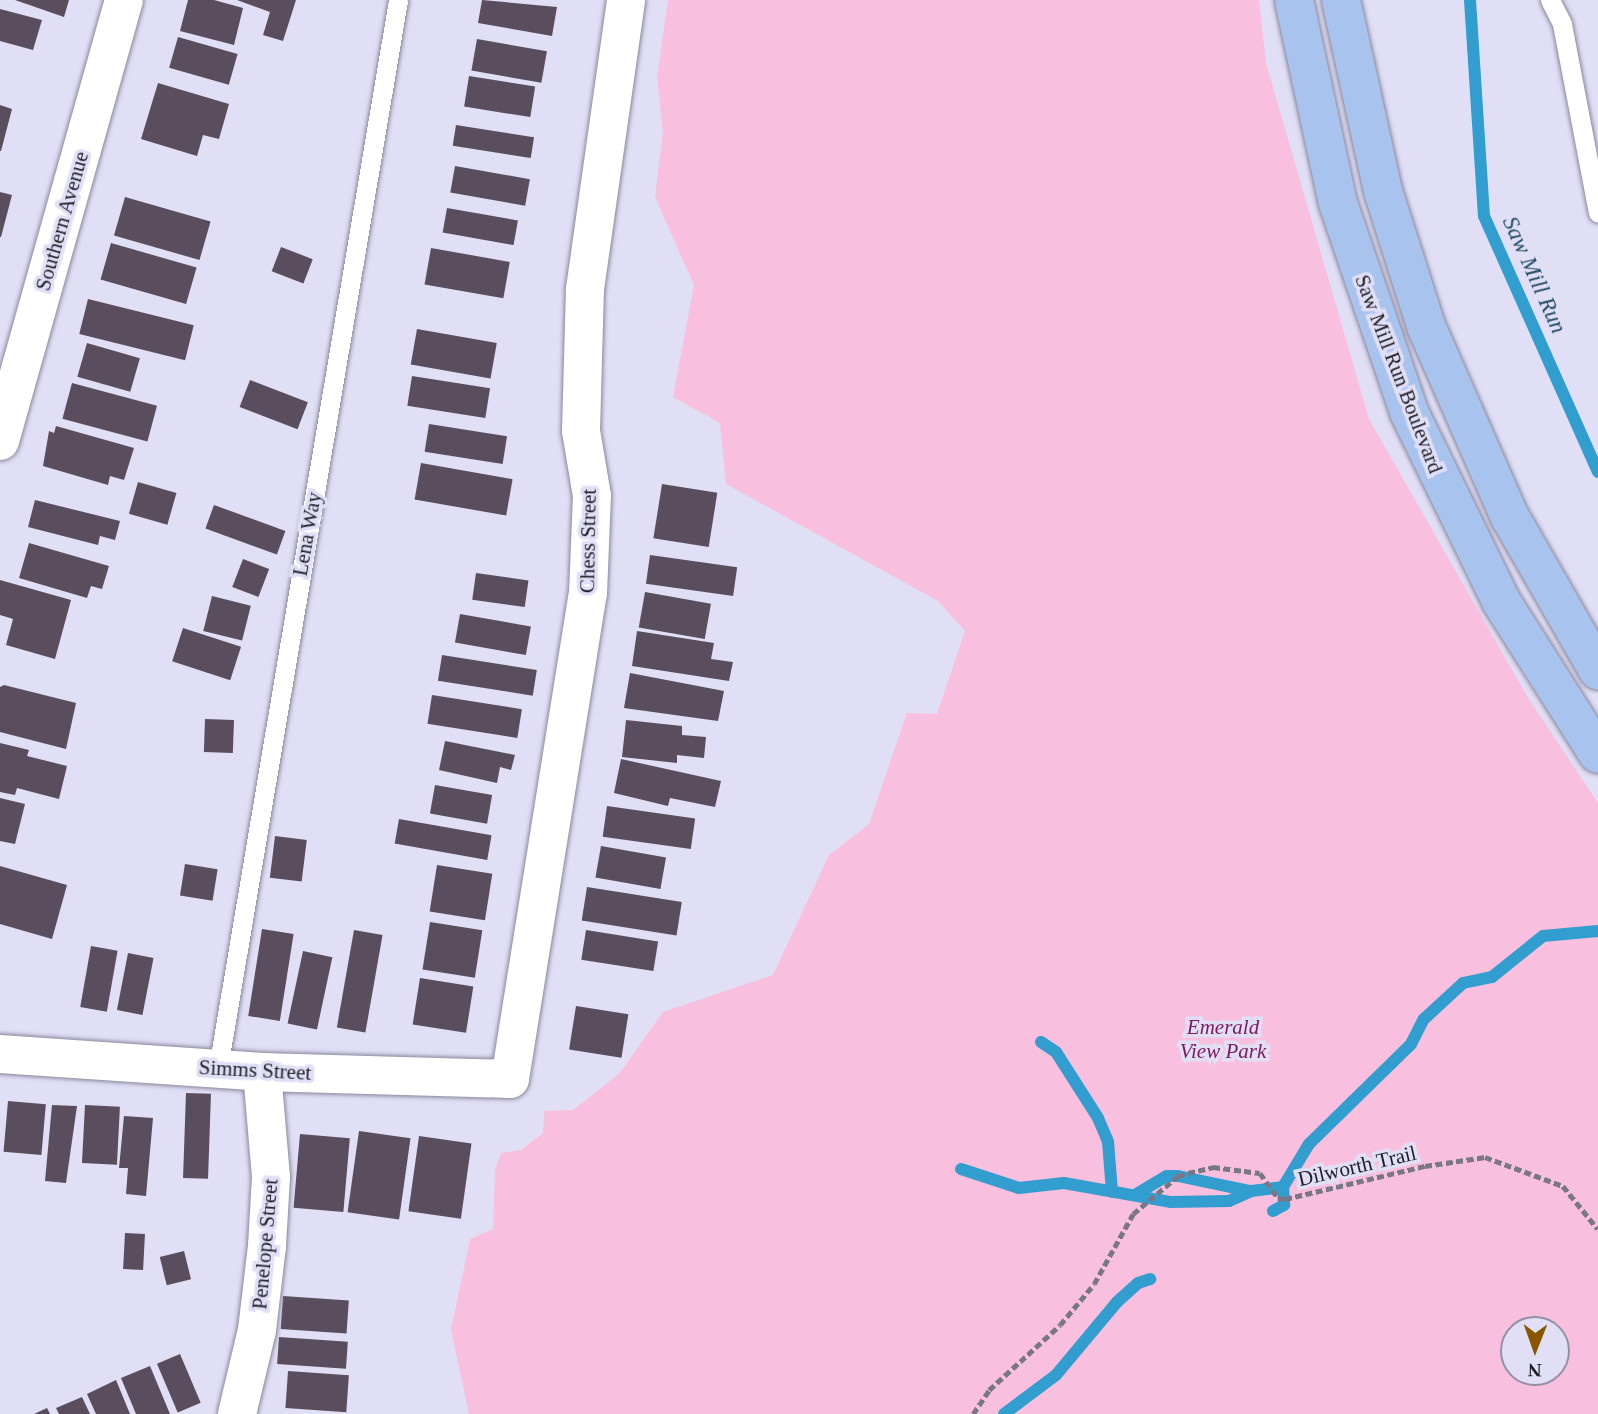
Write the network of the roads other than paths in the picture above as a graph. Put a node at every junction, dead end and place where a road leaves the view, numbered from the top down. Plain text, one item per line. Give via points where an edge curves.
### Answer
1 (124, 0) edge
2 (398, 0) edge
3 (626, 0) edge
4 (1294, 0) edge
5 (1341, 0) edge
6 (1549, 0) edge
7 (1598, 213) edge
8 (0, 441) edge
9 (1598, 670) edge
10 (1598, 754) edge
11 (0, 1054) edge
12 (218, 1068) junction
13 (262, 1072) junction
14 (510, 1079) joint
15 (237, 1414) edge

1 - 8 street, Southern Avenue
2 - 12 lane, Lena Way
3 - 14 street, Chess Street via 585,289 581,431 592,496 587,594
4 - 10 highway, Saw Mill Run Boulevard via 1338,203 1409,412 1501,601
5 - 9 highway, Saw Mill Run Boulevard via 1383,191 1426,326 1510,517
6 - 7 lane via 1562,24
11 - 12 street, Simms Street
12 - 13 street, Simms Street
13 - 14 street, Simms Street
13 - 15 street, Penelope Street via 271,1177 267,1246 257,1329

